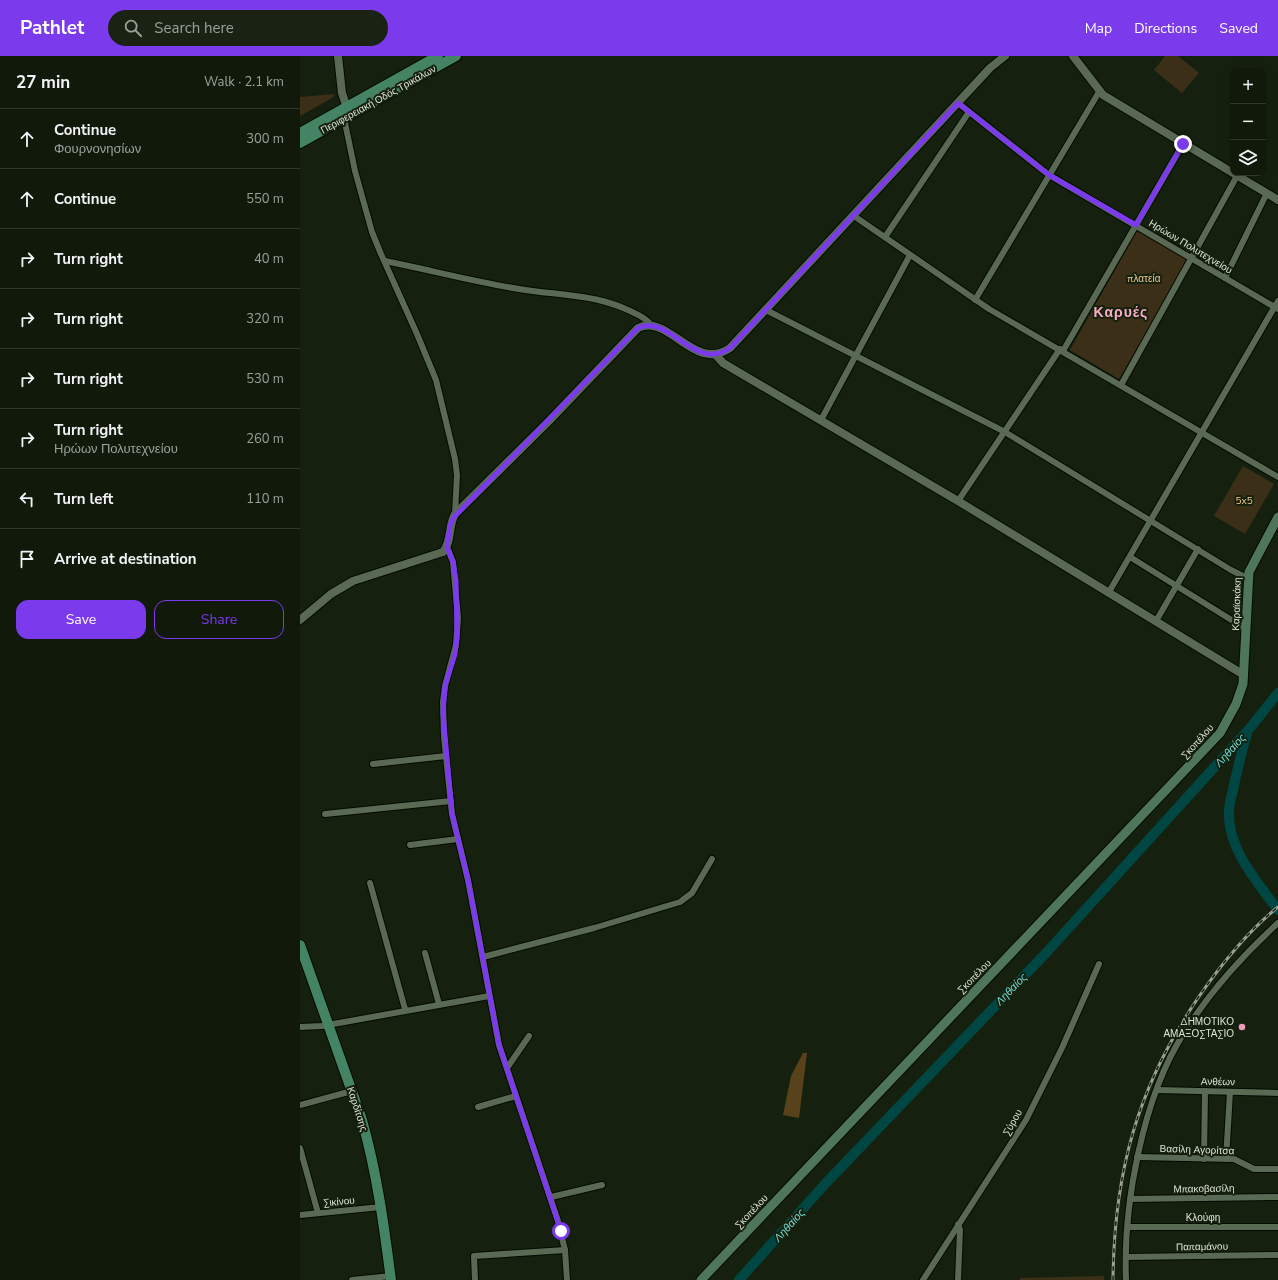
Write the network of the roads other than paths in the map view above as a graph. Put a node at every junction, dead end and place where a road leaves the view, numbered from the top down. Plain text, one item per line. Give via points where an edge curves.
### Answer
1 (338, 56) edge
2 (438, 56) edge
3 (456, 56) edge
4 (1005, 56) edge
5 (1073, 56) edge
6 (1099, 92) junction
7 (958, 103) junction
8 (347, 108) junction
9 (968, 112) junction
10 (344, 118) junction
11 (300, 133) edge
12 (300, 143) edge
13 (1183, 144) junction
14 (1230, 172) edge
15 (1049, 175) junction
16 (1237, 176) joint
17 (1266, 193) junction
18 (1278, 200) edge
19 (854, 216) junction
20 (1136, 225) junction
21 (885, 238) junction
22 (910, 255) junction
23 (1192, 258) junction
24 (385, 262) junction
25 (1225, 278) junction
26 (975, 300) junction
27 (1278, 301) edge
28 (1276, 308) edge
29 (766, 310) junction
30 (651, 326) junction
31 (1062, 350) junction
32 (716, 355) junction
33 (855, 356) junction
34 (1121, 385) junction
35 (822, 420) junction
36 (1005, 432) junction
37 (1202, 432) junction
38 (1278, 477) edge
39 (958, 501) junction
40 (455, 514) junction
41 (1278, 517) edge
42 (1150, 521) junction
43 (447, 547) junction
44 (1198, 549) junction
45 (1130, 557) junction
46 (1247, 578) junction
47 (1176, 586) junction
48 (1109, 592) junction
49 (300, 620) edge
50 (1156, 621) junction
51 (1246, 629) junction
52 (1244, 675) junction
53 (446, 756) junction
54 (373, 764) dead end
55 (451, 801) junction
56 (325, 814) dead end
57 (458, 840) junction
58 (410, 845) dead end
59 (712, 859) dead end
60 (370, 883) dead end
61 (1276, 925) edge
62 (300, 945) edge
63 (425, 953) dead end
64 (483, 957) junction
65 (1099, 964) dead end
66 (489, 996) junction
67 (439, 1004) junction
68 (405, 1009) junction
69 (329, 1024) junction
70 (300, 1027) edge
71 (529, 1036) dead end
72 (507, 1068) junction
73 (1157, 1090) junction
74 (352, 1091) junction
75 (1205, 1091) junction
76 (1230, 1092) junction
77 (1278, 1094) edge
78 (516, 1096) junction
79 (300, 1105) edge
80 (478, 1107) dead end
81 (300, 1148) edge
82 (1138, 1157) junction
83 (1204, 1159) junction
84 (1226, 1159) junction
85 (1278, 1169) edge
86 (602, 1185) dead end
87 (1278, 1196) edge
88 (550, 1197) junction
89 (1130, 1199) junction
90 (381, 1207) junction
91 (318, 1213) junction
92 (300, 1215) edge
93 (958, 1224) junction
94 (1128, 1227) junction
95 (1278, 1227) edge
96 (565, 1250) junction
97 (1278, 1255) edge
98 (1126, 1257) junction
99 (391, 1278) edge
100 (352, 1280) edge
101 (476, 1280) edge
102 (567, 1280) edge
103 (701, 1280) edge
104 (923, 1280) edge
105 (958, 1280) edge
106 (1126, 1280) edge

1 - 8 street via 342,93
2 - 8 main road, Περιφερειακή Οδός Τρικάλων
3 - 10 main road, Περιφερειακή Οδός Τρικάλων
4 - 7 street via 990,68
5 - 6 street
6 - 13 street
6 - 15 street
7 - 9 street, Ηρώων Πολυτεχνείου
7 - 19 street
8 - 11 main road, Περιφερειακή Οδός Τρικάλων
9 - 15 street, Ηρώων Πολυτεχνείου
9 - 21 street
10 - 12 main road, Περιφερειακή Οδός Τρικάλων
10 - 24 street via 358,185 372,232
13 - 14 street
13 - 20 street
15 - 20 street, Ηρώων Πολυτεχνείου
15 - 26 street
16 - 17 street
16 - 23 street
17 - 18 street
17 - 25 street
19 - 21 street
19 - 29 street
20 - 23 street, Ηρώων Πολυτεχνείου
20 - 31 street
21 - 22 street
22 - 26 street
22 - 33 street
23 - 25 street, Ηρώων Πολυτεχνείου
23 - 34 street
24 - 30 street via 456,278 601,300 637,315
24 - 40 street via 436,380 455,459
25 - 28 street, Ηρώων Πολυτεχνείου
26 - 31 street
27 - 28 street
28 - 37 street
29 - 32 street via 730,348
29 - 33 street
30 - 32 street via 700,352
30 - 40 street via 642,326 632,333 549,421
31 - 34 street
31 - 36 street
32 - 35 street via 723,363
33 - 35 street
33 - 36 street
34 - 37 street
35 - 39 street
36 - 39 street
36 - 42 street
37 - 38 street
37 - 42 street
39 - 48 street
40 - 43 street via 450,525
41 - 46 main road, Καραϊσκάκη via 1253,561
42 - 44 street
42 - 45 street
43 - 49 street via 437,556 353,581 331,594
43 - 53 street via 453,562 458,618 456,645 443,702
44 - 46 street
44 - 47 street
45 - 47 street
45 - 48 street
46 - 51 main road, Καραϊσκάκη
47 - 50 street
47 - 51 street
48 - 50 street
50 - 52 street
51 - 52 main road, Καραϊσκάκη
52 - 103 main road, Σκοπέλου via 1236,704 1214,739
53 - 54 street
53 - 55 street
55 - 56 street
55 - 57 street
57 - 58 street
57 - 64 street
59 - 64 street via 692,893 680,902
60 - 68 street
61 - 73 street via 1234,966 1204,1002 1175,1048
62 - 69 main road, Καρδίτσης
63 - 67 street
64 - 66 street
65 - 93 street, Σύρου via 1062,1048 1026,1120
66 - 67 street
66 - 72 street via 495,1030
67 - 68 street
68 - 69 street
69 - 70 street
69 - 74 main road, Καρδίτσης
71 - 72 street
72 - 78 street
73 - 75 street, Ανθέων
73 - 82 street
74 - 79 street
74 - 90 main road, Καρδίτσης via 369,1145
75 - 76 street, Ανθέων
75 - 83 street
76 - 77 street, Ανθέων
76 - 84 street
78 - 80 street
78 - 88 street
81 - 91 street
82 - 83 street, Βασίλη Αγορίτσα
82 - 89 street
83 - 84 street, Βασίλη Αγορίτσα
84 - 85 street, Βασίλη Αγορίτσα via 1234,1159 1259,1170
86 - 88 street
87 - 89 street, Μπακοβασίλη
88 - 96 street
89 - 94 street
90 - 91 street, Σικίνου
90 - 99 main road, Καρδίτσης
91 - 92 street, Σικίνου
93 - 104 street, Σύρου
93 - 105 street
94 - 95 street, Κλούφη
94 - 98 street
96 - 101 street via 474,1256
96 - 102 street
97 - 98 street, Παπαμάνου
98 - 106 street
99 - 100 street

